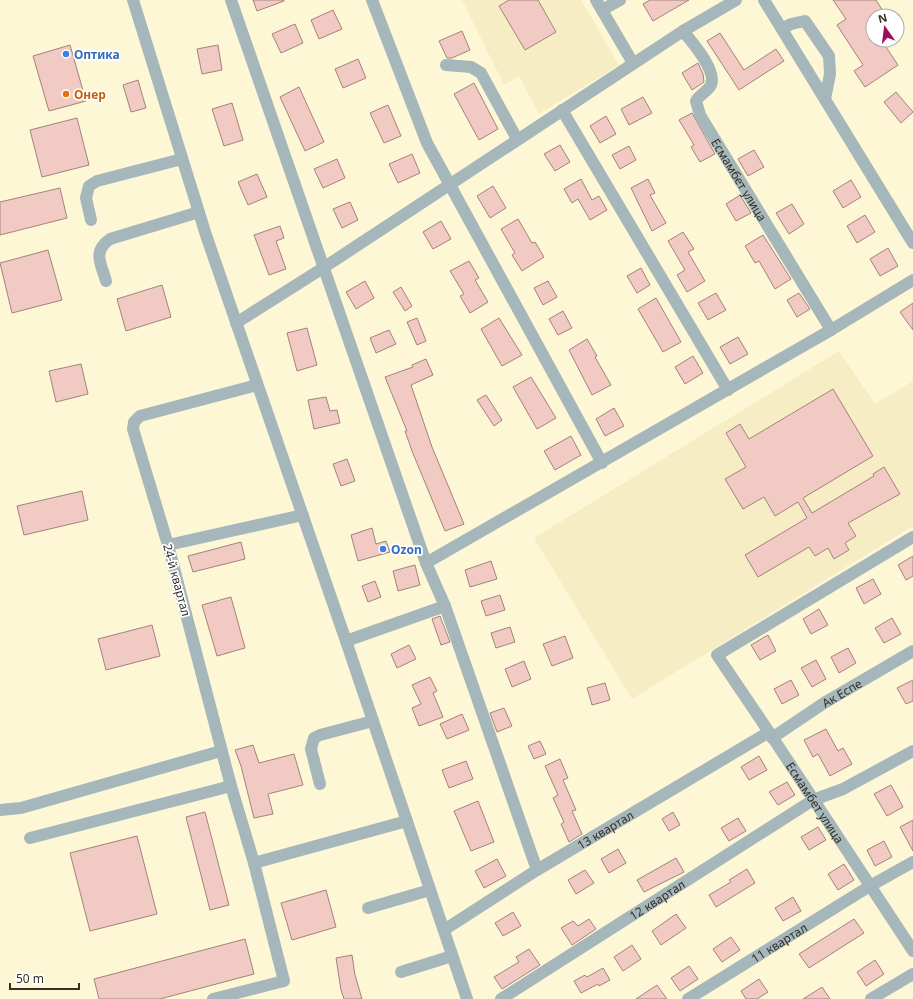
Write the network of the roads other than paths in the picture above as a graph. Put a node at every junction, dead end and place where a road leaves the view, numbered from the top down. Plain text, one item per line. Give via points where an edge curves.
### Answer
1 (133, 0) edge
2 (231, 0) edge
3 (372, 0) edge
4 (620, 0) edge
5 (736, 0) edge
6 (764, 0) edge
7 (599, 5) edge
8 (782, 29) junction
9 (683, 30) junction
10 (633, 63) junction
11 (446, 64) dead end
12 (825, 99) junction
13 (562, 110) junction
14 (517, 139) junction
15 (182, 159) junction
16 (450, 183) junction
17 (199, 212) junction
18 (92, 220) dead end
19 (913, 243) edge
20 (323, 268) junction
21 (913, 280) edge
22 (106, 281) dead end
23 (236, 323) junction
24 (831, 330) junction
25 (257, 386) junction
26 (728, 390) junction
27 (602, 463) junction
28 (303, 515) junction
29 (913, 537) edge
30 (168, 545) junction
31 (426, 563) junction
32 (445, 606) junction
33 (346, 641) junction
34 (913, 651) edge
35 (373, 721) junction
36 (771, 735) junction
37 (221, 751) junction
38 (913, 751) edge
39 (320, 784) dead end
40 (230, 786) junction
41 (813, 800) junction
42 (0, 810) edge
43 (407, 821) junction
44 (30, 838) dead end
45 (913, 862) edge
46 (254, 863) junction
47 (537, 870) junction
48 (870, 886) junction
49 (430, 890) junction
50 (368, 908) dead end
51 (444, 930) junction
52 (913, 951) edge
53 (452, 956) junction
54 (401, 972) dead end
55 (913, 974) edge
56 (214, 999) edge
57 (467, 999) edge
58 (501, 999) edge
59 (688, 999) edge
60 (872, 999) edge

1 - 15 street
2 - 20 street
3 - 16 street via 427,143
4 - 7 street
5 - 9 street
6 - 8 street
7 - 10 street
8 - 12 street
8 - 12 street via 805,21 830,56 830,74
9 - 10 street
9 - 24 street, Есмамбет улица via 698,50 712,78 710,87 696,101 700,116
10 - 13 street
11 - 14 street via 471,67 481,73
12 - 19 street
13 - 14 street
13 - 26 street
14 - 16 street
15 - 17 street
15 - 18 street via 97,181 89,186 86,198
16 - 20 street
16 - 27 street
17 - 22 street via 110,239 100,246 98,256
17 - 23 street
20 - 23 street
20 - 31 street
21 - 24 street
23 - 25 street
24 - 26 street
25 - 28 street
25 - 30 street, 24-й квартал via 140,416 134,422 133,429
26 - 27 street
27 - 31 street
28 - 30 street
28 - 33 street
29 - 36 street, Есмамбет улица via 716,655
30 - 37 street, 24-й квартал
31 - 32 street
32 - 33 street
32 - 47 street
33 - 35 street
34 - 36 street, Ак Еспе
35 - 39 street via 314,738 311,748
35 - 43 street
36 - 41 street, Есмамбет улица
36 - 47 street, 13 квартал
37 - 40 street, 24-й квартал
37 - 42 street via 21,808
38 - 41 street via 843,789
40 - 44 street
40 - 46 street, 24-й квартал
41 - 48 street, Есмамбет улица
41 - 58 street, 12 квартал
43 - 46 street
43 - 49 street
45 - 48 street
46 - 56 street, 24-й квартал via 284,981
47 - 51 street, 13 квартал
48 - 52 street, Есмамбет улица
48 - 59 street, 11 квартал
49 - 50 street
49 - 51 street
51 - 53 street
53 - 54 street
53 - 57 street
55 - 60 street

